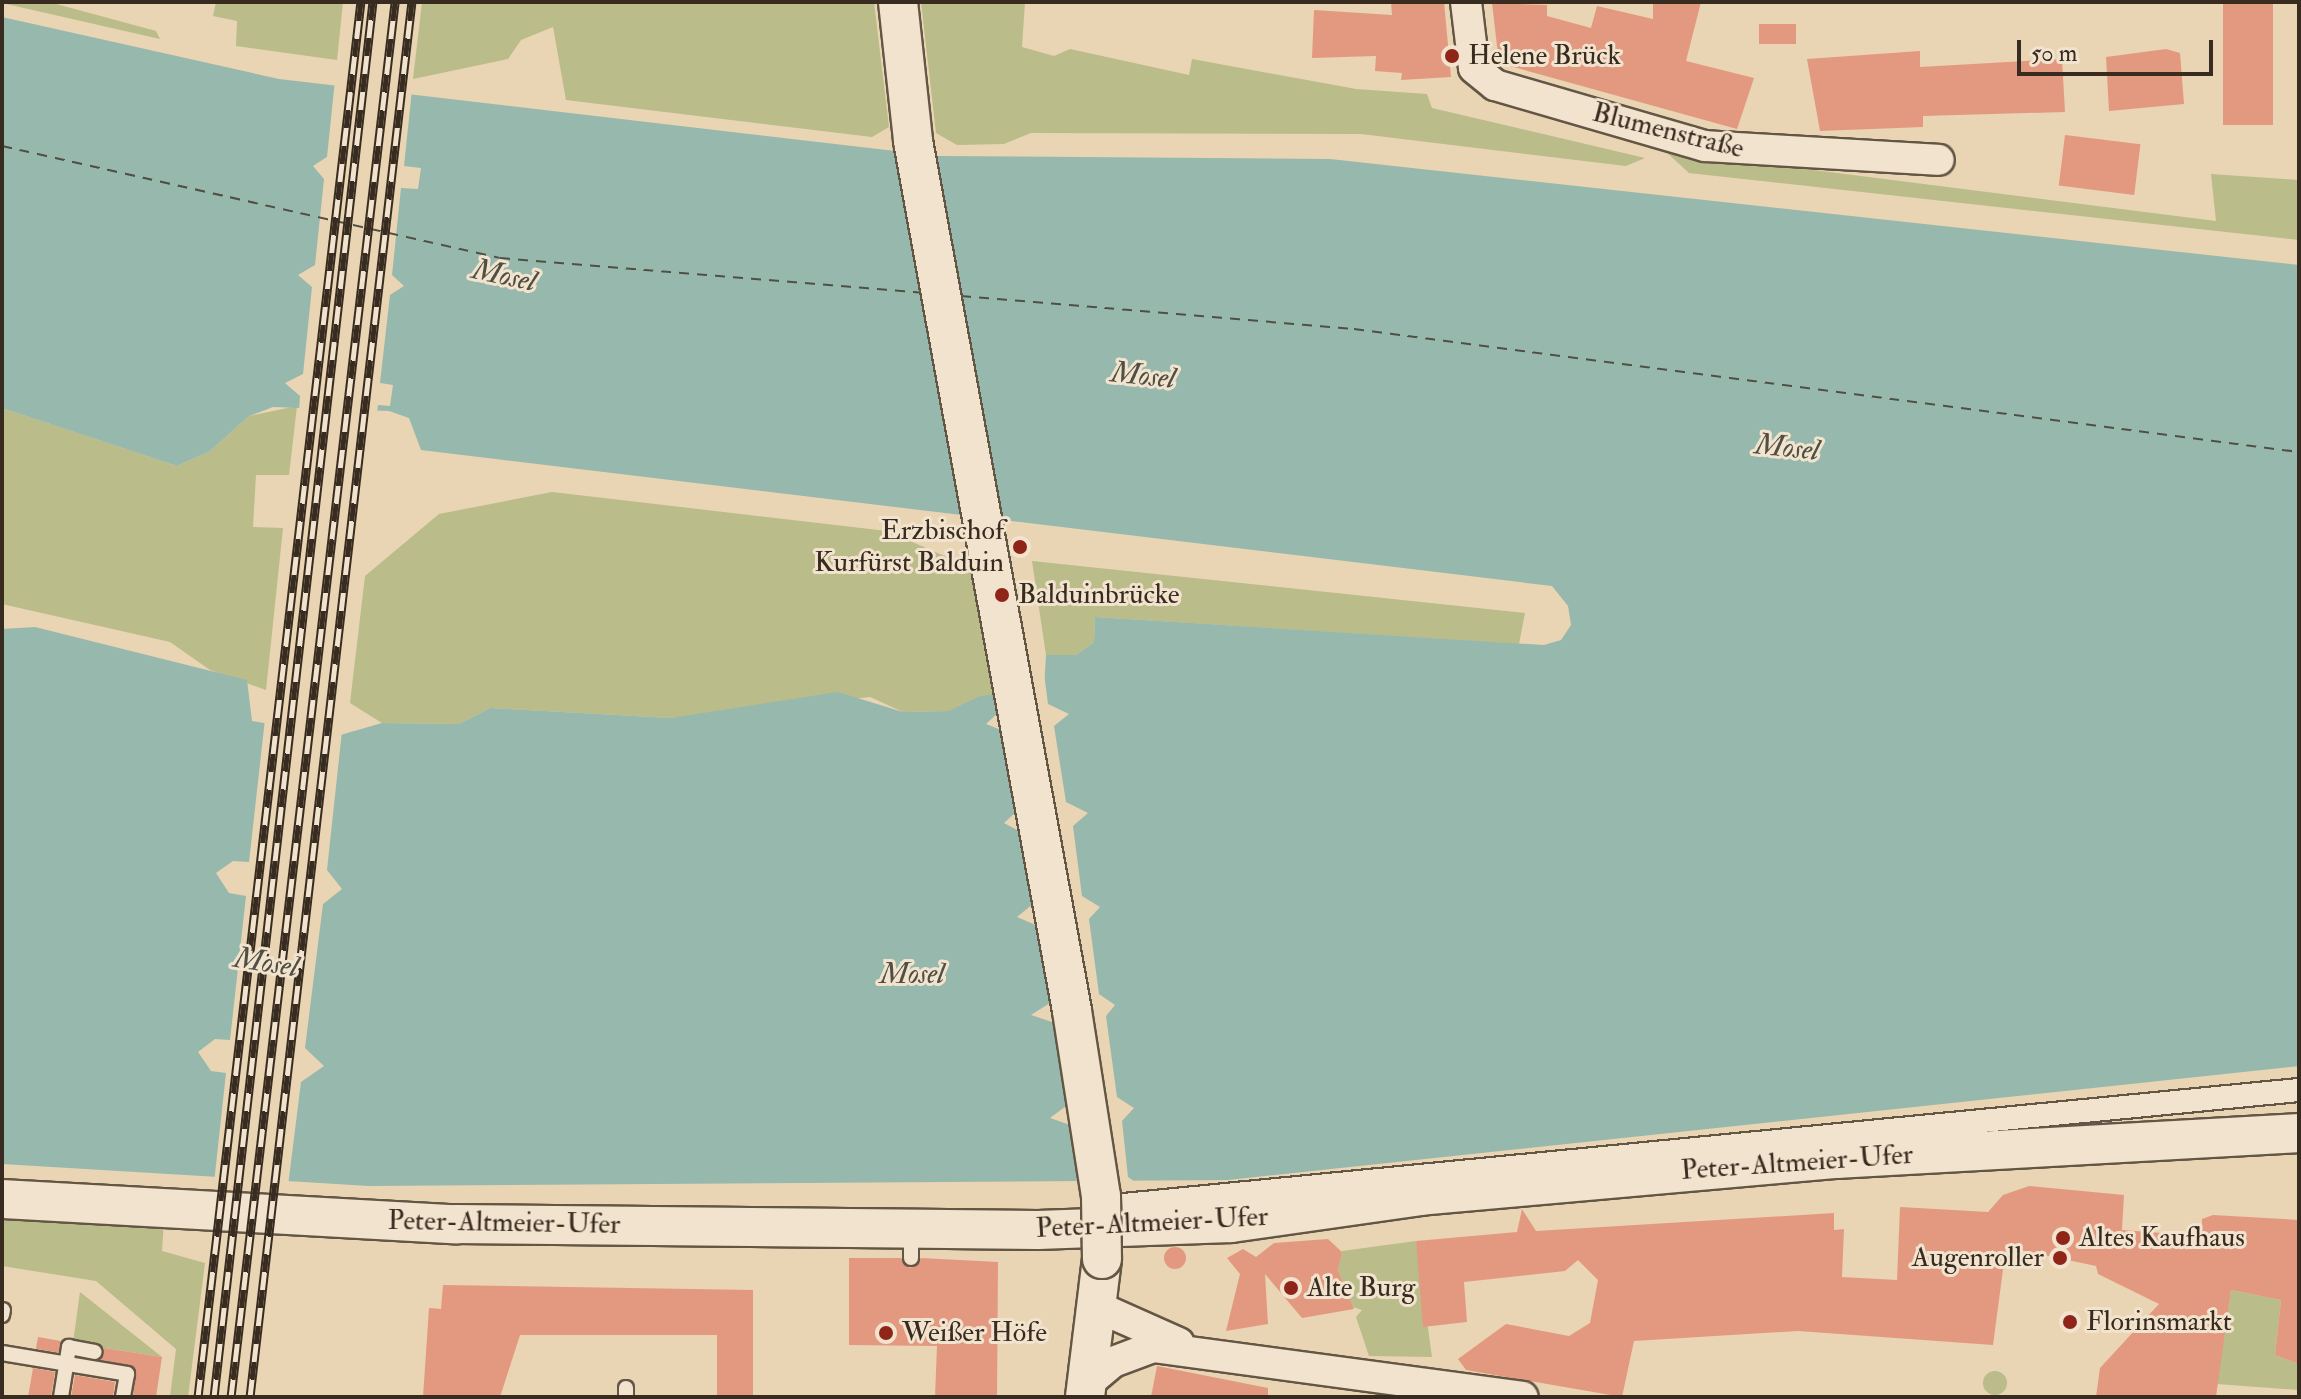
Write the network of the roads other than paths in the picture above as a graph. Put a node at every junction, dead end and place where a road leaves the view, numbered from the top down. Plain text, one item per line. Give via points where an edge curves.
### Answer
1 (898, 2) edge
2 (1466, 2) edge
3 (1939, 160) dead end
4 (2299, 1090) edge
5 (2299, 1133) edge
6 (2, 1199) edge
7 (1084, 1209) dead end
8 (1100, 1308) junction
9 (1199, 1351) junction
10 (95, 1352) dead end
11 (2, 1353) edge
12 (66, 1364) junction
13 (1415, 1388) edge
14 (1087, 1390) edge
15 (61, 1397) edge
16 (123, 1397) edge
17 (1523, 1397) edge

1 - 8 street, bridge via 913,141 1075,1025 1101,1196
2 - 3 street, Blumenstraße via 1474,68 1495,85 1705,146
4 - 7 street, Peter-Altmeier-Ufer
5 - 6 street, Peter-Altmeier-Ufer via 1792,1163 1420,1196 1231,1223 911,1243
8 - 9 street
8 - 14 street
9 - 13 street
9 - 14 street via 1135,1352
10 - 12 lane via 69,1347
11 - 12 lane
12 - 15 lane
12 - 16 lane via 127,1374
13 - 17 street

